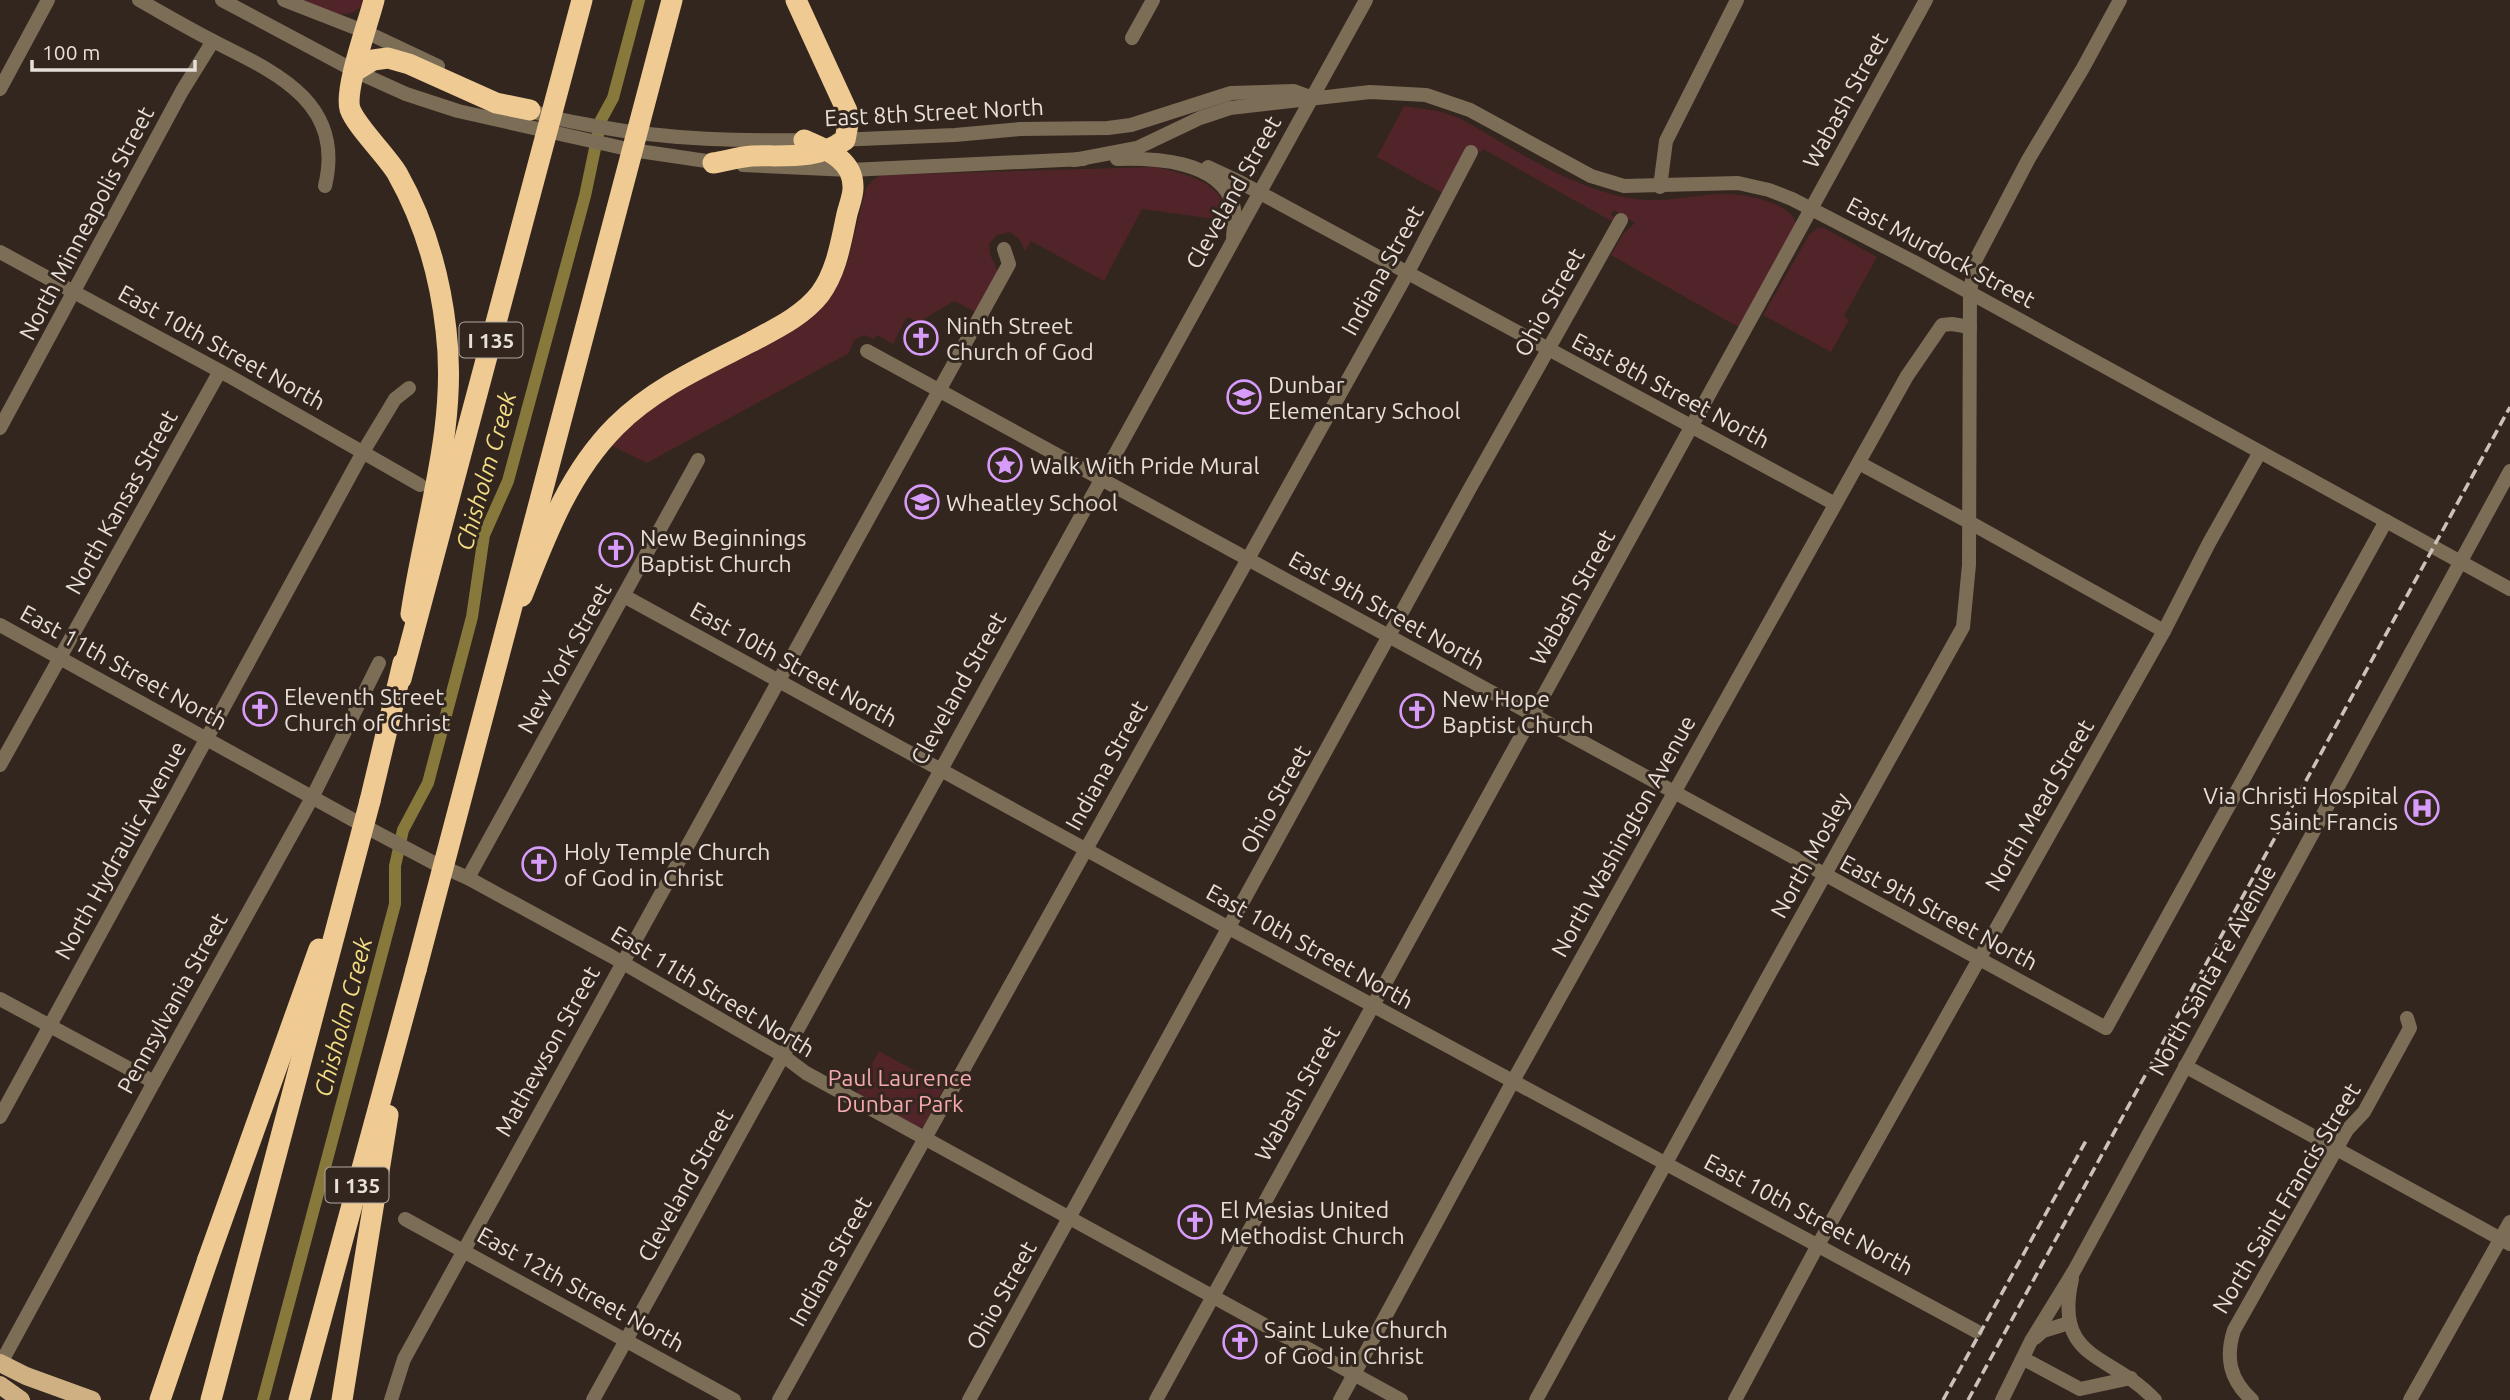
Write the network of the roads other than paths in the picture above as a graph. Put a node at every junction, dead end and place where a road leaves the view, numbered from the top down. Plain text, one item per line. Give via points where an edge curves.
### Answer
1 (48, 0) edge
2 (139, 0) edge
3 (222, 0) edge
4 (284, 0) edge
5 (374, 0) edge
6 (582, 0) edge
7 (672, 0) edge
8 (796, 0) edge
9 (1153, 0) edge
10 (1366, 0) edge
11 (1737, 0) edge
12 (1926, 0) edge
13 (2120, 0) edge
14 (366, 32) junction
15 (1132, 38) dead end
16 (213, 41) junction
17 (355, 71) junction
18 (0, 89) edge
19 (1231, 93) joint
20 (1312, 98) junction
21 (530, 110) junction
22 (804, 140) joint
23 (836, 145) junction
24 (1471, 152) dead end
25 (1147, 159) junction
26 (1073, 160) junction
27 (713, 163) junction
28 (850, 170) junction
29 (325, 186) dead end
30 (1660, 187) junction
31 (1260, 192) junction
32 (1812, 208) junction
33 (1621, 220) dead end
34 (1232, 242) junction
35 (1004, 249) dead end
36 (0, 251) edge
37 (1408, 272) junction
38 (75, 292) junction
39 (1970, 293) junction
40 (1970, 327) junction
41 (1548, 350) junction
42 (867, 351) dead end
43 (220, 371) junction
44 (409, 388) dead end
45 (937, 390) junction
46 (0, 428) edge
47 (1692, 428) junction
48 (363, 452) junction
49 (2260, 452) junction
50 (698, 460) dead end
51 (1858, 463) junction
52 (2510, 471) edge
53 (1100, 479) junction
54 (420, 485) dead end
55 (1835, 504) junction
56 (2386, 521) junction
57 (1969, 522) junction
58 (1246, 559) junction
59 (2461, 562) junction
60 (2510, 589) edge
61 (624, 596) junction
62 (0, 625) edge
63 (2164, 631) junction
64 (1389, 637) junction
65 (60, 657) junction
66 (379, 663) dead end
67 (495, 667) junction
68 (401, 679) junction
69 (777, 681) junction
70 (1533, 716) junction
71 (207, 738) junction
72 (0, 765) edge
73 (939, 770) junction
74 (1674, 793) junction
75 (313, 796) junction
76 (370, 801) junction
77 (1085, 849) junction
78 (1824, 876) junction
79 (468, 878) junction
80 (1230, 928) junction
81 (1978, 959) junction
82 (622, 962) junction
83 (416, 970) junction
84 (0, 999) edge
85 (1371, 1005) junction
86 (2407, 1018) dead end
87 (50, 1026) junction
88 (782, 1055) junction
89 (2185, 1066) junction
90 (1513, 1081) junction
91 (154, 1082) junction
92 (0, 1117) edge
93 (924, 1139) junction
94 (2336, 1150) junction
95 (1666, 1163) junction
96 (405, 1219) dead end
97 (1068, 1219) junction
98 (2510, 1222) edge
99 (2505, 1242) edge
100 (1818, 1245) junction
101 (463, 1250) junction
102 (2074, 1271) junction
103 (1212, 1297) junction
104 (2068, 1323) junction
105 (1976, 1331) dead end
106 (626, 1340) junction
107 (2031, 1341) junction
108 (2024, 1359) junction
109 (1, 1363) edge
110 (1355, 1375) junction
111 (2131, 1378) junction
112 (0, 1385) edge
113 (21, 1400) edge
114 (92, 1400) edge
115 (160, 1400) edge
116 (211, 1400) edge
117 (299, 1400) edge
118 (342, 1400) edge
119 (391, 1400) edge
120 (593, 1400) edge
121 (734, 1400) edge
122 (779, 1400) edge
123 (969, 1400) edge
124 (1156, 1400) edge
125 (1340, 1400) edge
126 (1401, 1400) edge
127 (1536, 1400) edge
128 (1735, 1400) edge
129 (2002, 1400) edge
130 (2155, 1400) edge
131 (2252, 1400) edge
132 (2410, 1400) edge

1 - 18 street
2 - 16 street
3 - 17 street
4 - 14 street
5 - 14 highway
6 - 68 highway, I 135, bridge
7 - 67 highway, I 135, bridge
8 - 23 highway via 846,111 848,124
9 - 15 street
10 - 20 street, Cleveland Street
11 - 30 street via 1666,141
12 - 32 street, Wabash Street
13 - 39 street via 1975,261
14 - 17 highway
14 - 21 street
16 - 29 street via 275,73 307,101 328,142
16 - 38 street, North Minneapolis Street
17 - 21 highway via 373,60 388,58 496,103
17 - 27 street, East 8th Street North via 458,111 553,134
17 - 68 highway, bridge via 349,88 350,109 396,171 416,209 439,281 450,367 445,437
19 - 20 street, East Murdock Street via 1294,91
19 - 23 street, East 8th Street North via 1131,125 1020,129
20 - 26 street, East Murdock Street via 1230,108 1137,148
20 - 30 street, East Murdock Street via 1370,92 1426,95 1470,110 1591,176 1624,186
20 - 31 street, Cleveland Street
21 - 22 street, East 8th Street North via 635,133 741,141
22 - 23 highway
23 - 27 highway via 787,156 749,156
23 - 28 highway via 838,156
24 - 37 street, Indiana Street
25 - 26 street, East 8th Street North
25 - 31 street, East 8th Street North via 1170,155 1214,169
25 - 34 street, East 8th Street North via 1176,163 1216,180 1233,205
26 - 28 street, East 8th Street North
27 - 28 street, East 8th Street North
28 - 67 highway, bridge via 853,187 840,248 820,293 775,329 661,390 617,426 586,462 557,511
30 - 32 street, East Murdock Street via 1749,185
31 - 34 street, Cleveland Street
31 - 37 street, East 8th Street North
32 - 39 street, East Murdock Street
32 - 47 street, Wabash Street
33 - 41 street, Ohio Street
34 - 53 street, Cleveland Street
35 - 45 street, Mathewson Street via 1009,264
36 - 38 street, East 10th Street North
37 - 41 street, East 8th Street North
37 - 58 street, Indiana Street
38 - 43 street, East 10th Street North
38 - 46 street, North Minneapolis Street
39 - 40 street, North Mosley
39 - 49 street, East Murdock Street
40 - 51 street, North Washington Avenue via 1942,325
40 - 57 street, North Mosley
41 - 47 street, East 8th Street North
41 - 64 street, Ohio Street
42 - 45 street, East 9th Street North
43 - 48 street, East 10th Street North
43 - 65 street, North Kansas Street
44 - 48 street, North Hydraulic Avenue via 395,399
45 - 53 street, East 9th Street North
45 - 69 street, Mathewson Street
47 - 55 street, East 8th Street North
47 - 70 street, Wabash Street
48 - 54 street, East 10th Street North
48 - 71 street, North Hydraulic Avenue
49 - 56 street, East Murdock Street
49 - 63 street, North Mead Street
50 - 61 street, New York Street
51 - 55 street, North Washington Avenue
51 - 57 street
52 - 59 street, North Santa Fe Avenue
53 - 58 street, East 9th Street North
53 - 73 street, Cleveland Street
55 - 74 street, North Washington Avenue
56 - 59 street, East Murdock Street
56 - 81 street, East 9th Street North via 2106,1028
57 - 63 street
57 - 78 street, North Mosley via 1963,627
58 - 64 street, East 9th Street North
58 - 77 street, Indiana Street
59 - 60 street, East Murdock Street
59 - 89 street, North Santa Fe Avenue
61 - 69 street, East 10th Street North
61 - 79 street, New York Street
62 - 65 street, East 11th Street North
63 - 81 street, North Mead Street
64 - 70 street, East 9th Street North
64 - 80 street, Ohio Street
65 - 71 street, East 11th Street North
65 - 72 street, North Kansas Street
66 - 75 street, Pennsylvania Street
67 - 83 highway, I 135, bridge
68 - 76 highway, I 135
69 - 73 street, East 10th Street North
69 - 82 street, Mathewson Street
70 - 74 street, East 9th Street North
70 - 85 street, Wabash Street
71 - 75 street, East 11th Street North
71 - 87 street, North Hydraulic Avenue
73 - 77 street, East 10th Street North
73 - 88 street, Cleveland Street
74 - 78 street, East 9th Street North
74 - 90 street, North Washington Avenue
75 - 79 street, East 11th Street North
75 - 91 street, Pennsylvania Street
76 - 115 highway, bridge
76 - 116 highway, I 135, bridge
77 - 80 street, East 10th Street North
77 - 93 street, Indiana Street
78 - 81 street, East 9th Street North
78 - 95 street, North Mosley
79 - 82 street, East 11th Street North
80 - 85 street, East 10th Street North
80 - 97 street, Ohio Street
81 - 100 street, North Mead Street
82 - 88 street, East 11th Street North
82 - 101 street, Mathewson Street
83 - 117 highway, I 135
83 - 118 highway via 395,1065
84 - 87 street
85 - 90 street, East 10th Street North
85 - 103 street, Wabash Street
86 - 94 street, North Saint Francis Street via 2410,1028 2364,1112
87 - 91 street
87 - 92 street, North Hydraulic Avenue
88 - 93 street, East 11th Street North
88 - 106 street, Cleveland Street
89 - 94 street
89 - 102 street, North Santa Fe Avenue
90 - 95 street, East 10th Street North
90 - 110 street, North Washington Avenue
91 - 109 street, Pennsylvania Street
93 - 97 street, East 11th Street North
93 - 122 street, Indiana Street
94 - 99 street
94 - 131 street, North Saint Francis Street via 2232,1337 2229,1366 2233,1379
95 - 100 street, East 10th Street North
95 - 127 street, North Mosley
96 - 101 street, East 12th Street North
97 - 103 street, East 11th Street North
97 - 123 street, Ohio Street
98 - 99 street
99 - 132 street
100 - 105 street, East 10th Street North
100 - 128 street, North Mead Street
101 - 106 street, East 12th Street North
101 - 119 street, Mathewson Street via 404,1359
102 - 104 street
102 - 107 street, North Santa Fe Avenue
103 - 110 street, East 11th Street North
103 - 124 street, Wabash Street
104 - 107 street via 2043,1331
104 - 111 street via 2076,1339 2096,1358
106 - 120 street, Cleveland Street
106 - 121 street, East 12th Street North
107 - 108 street, North Santa Fe Avenue
108 - 111 street via 2080,1389
108 - 129 street, North Santa Fe Avenue
109 - 114 main road
110 - 125 street, North Washington Avenue
110 - 126 street, East 11th Street North
111 - 130 street
112 - 113 main road

